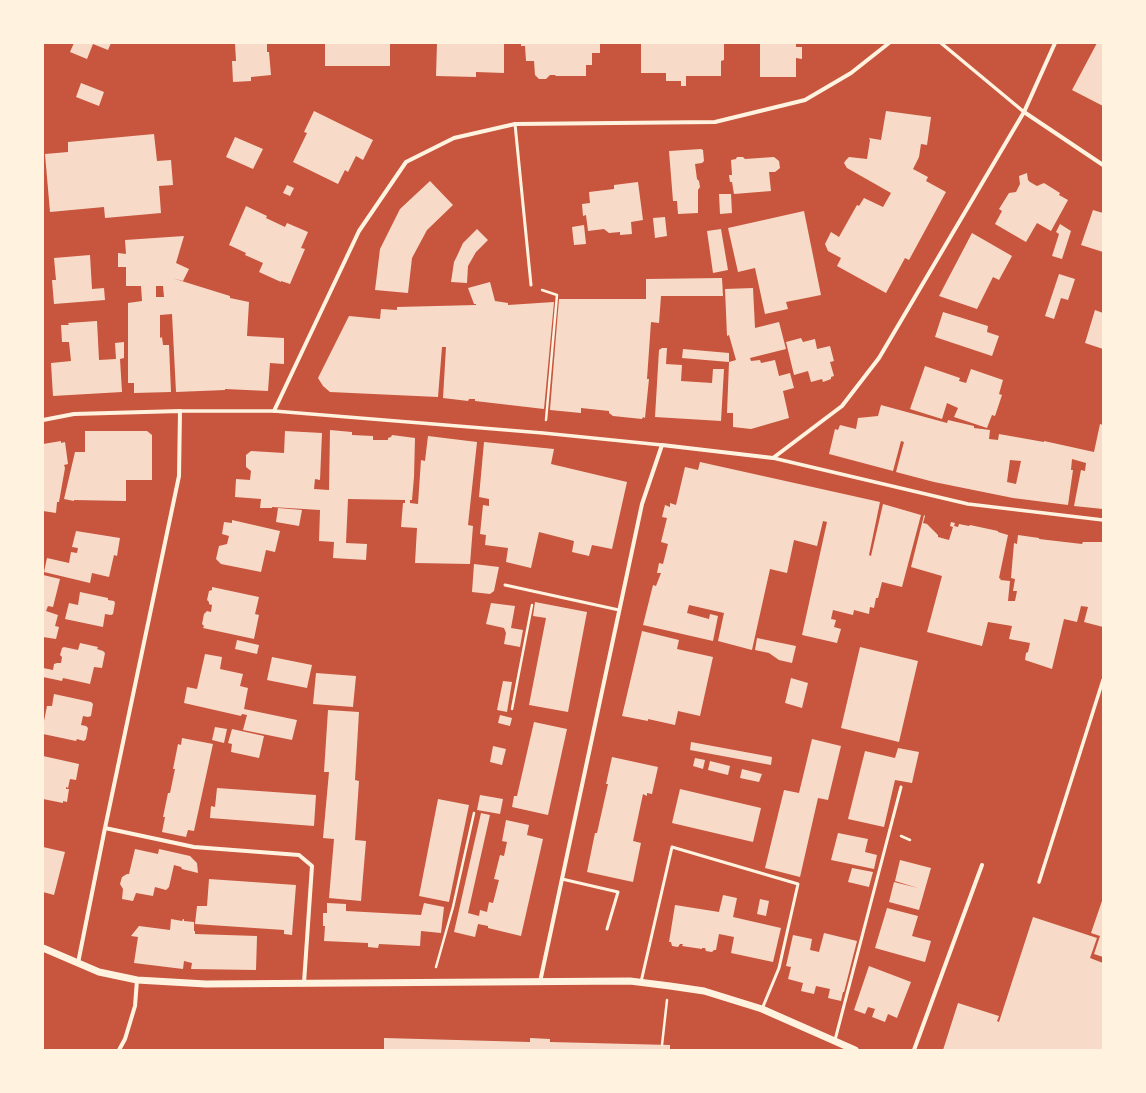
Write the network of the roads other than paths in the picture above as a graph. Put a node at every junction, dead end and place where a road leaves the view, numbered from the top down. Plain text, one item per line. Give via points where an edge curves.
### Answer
1 (889, 43) edge
2 (941, 43) edge
3 (1056, 43) edge
4 (1024, 112) junction
5 (515, 124) junction
6 (1103, 165) edge
7 (531, 285) road end
8 (180, 411) junction
9 (274, 411) junction
10 (43, 420) edge
11 (662, 445) junction
12 (773, 458) junction
13 (1103, 520) edge
14 (505, 585) dead end
15 (619, 610) junction
16 (1102, 682) edge
17 (902, 786) dead end
18 (105, 828) junction
19 (982, 865) dead end
20 (562, 879) junction
21 (1039, 882) dead end
22 (607, 929) dead end
23 (43, 948) edge
24 (78, 964) junction
25 (137, 980) junction
26 (304, 983) junction
27 (540, 983) junction
28 (641, 983) junction
29 (762, 1009) junction
30 (835, 1040) junction
31 (119, 1050) edge
32 (855, 1050) edge
33 (914, 1050) edge

1 - 5 street via 851,73 805,100 715,122
2 - 4 street
3 - 4 street
4 - 6 street
4 - 12 street via 879,358 842,406
5 - 7 lane
5 - 9 street via 454,138 406,162 359,231
8 - 9 street
8 - 10 street via 74,414
8 - 18 street via 179,476
9 - 11 street
11 - 12 street
11 - 15 street via 642,504
12 - 13 street via 968,504
14 - 15 lane
15 - 20 street
16 - 21 street
17 - 30 lane
18 - 24 street
18 - 26 street via 194,847 299,855 312,866
19 - 33 street
20 - 22 lane via 618,892
20 - 27 street
23 - 24 street
24 - 25 street via 98,972
25 - 26 street via 206,984
25 - 31 street via 135,1006
26 - 27 street
27 - 28 street
28 - 29 street via 704,991
28 - 29 lane via 672,847 798,884 780,968
29 - 30 street
30 - 32 street

